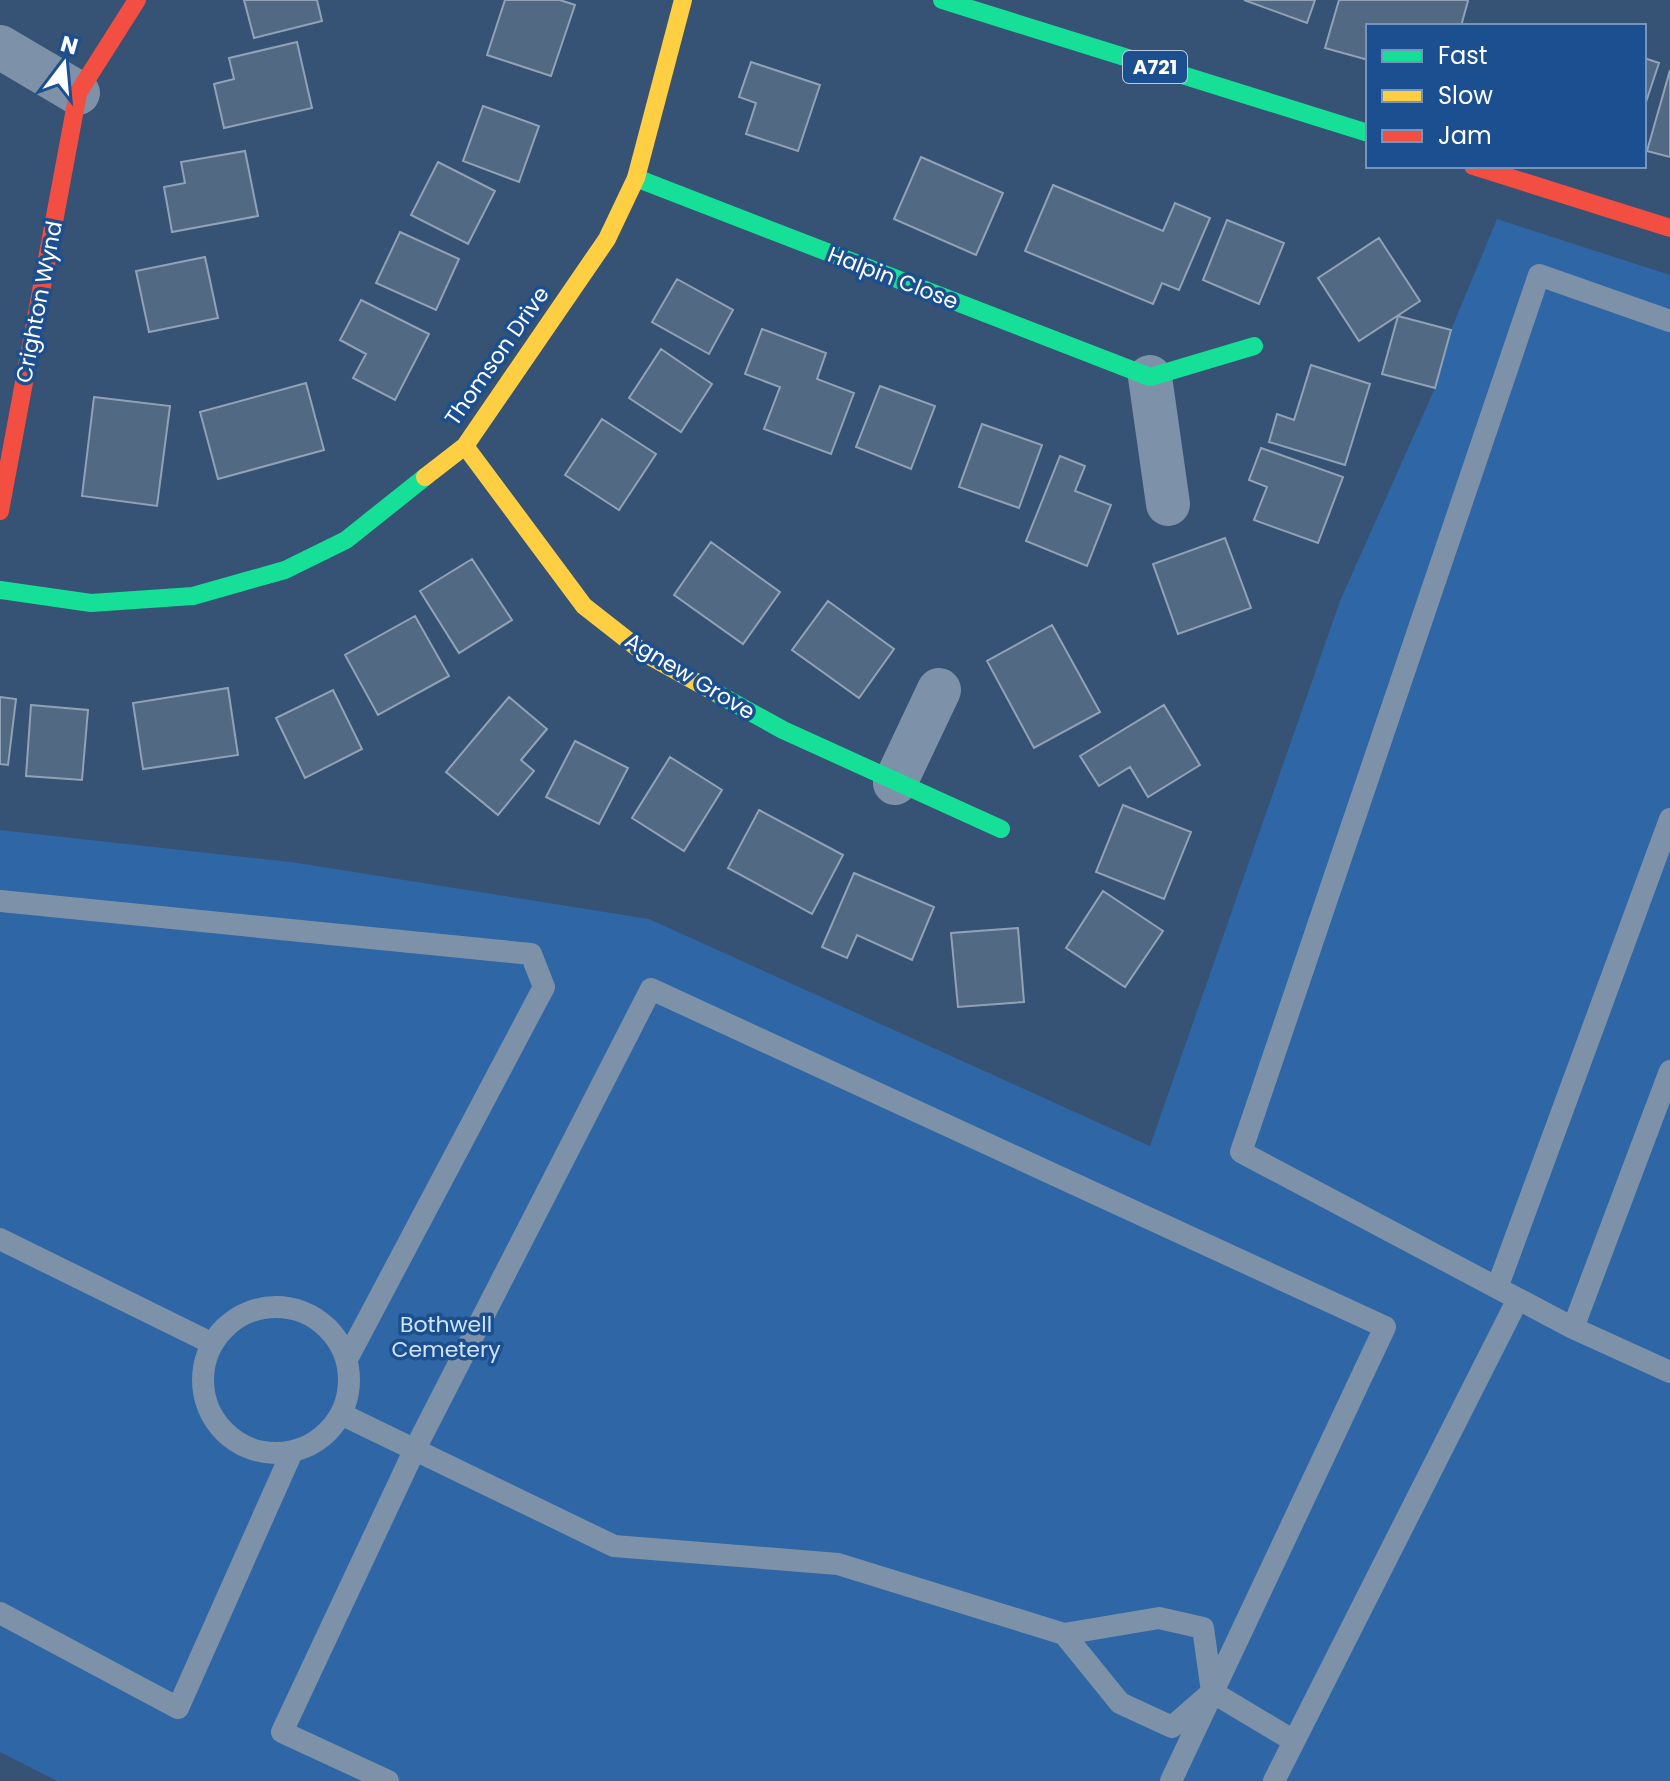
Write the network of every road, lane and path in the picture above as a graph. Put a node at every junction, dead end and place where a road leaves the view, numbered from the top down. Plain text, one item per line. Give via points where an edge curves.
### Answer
1 (137, 0) edge
2 (683, 0) edge
3 (942, 0) edge
4 (0, 47) edge
5 (78, 93) junction
6 (1366, 132) edge
7 (1479, 168) edge
8 (636, 178) junction
9 (1670, 228) edge
10 (1670, 321) edge
11 (1254, 346) dead end
12 (1150, 377) junction
13 (465, 446) junction
14 (1168, 504) dead end
15 (0, 511) edge
16 (0, 590) edge
17 (939, 690) dead end
18 (895, 783) junction
19 (1670, 819) edge
20 (1001, 829) dead end
21 (0, 901) edge
22 (1670, 1071) edge
23 (0, 1239) edge
24 (1497, 1288) junction
25 (1518, 1299) junction
26 (1573, 1328) junction
27 (211, 1343) junction
28 (347, 1359) junction
29 (1670, 1372) edge
30 (341, 1414) junction
31 (414, 1451) junction
32 (292, 1452) junction
33 (0, 1613) edge
34 (1064, 1634) junction
35 (1212, 1692) junction
36 (1294, 1741) junction
37 (388, 1781) edge
38 (1171, 1781) edge
39 (1274, 1781) edge

1 - 5 street, Crighton Wynd
2 - 8 street, Thomson Drive
3 - 6 street, A721
4 - 5 street
5 - 15 street, Crighton Wynd
7 - 9 street
8 - 12 street, Halpin Close
8 - 13 street, Thomson Drive via 607,239
10 - 24 lane via 1539,275 1241,1152
11 - 12 street
12 - 14 street
13 - 16 street, Thomson Drive via 346,540 285,570 193,596 91,603
13 - 18 street, Agnew Grove via 584,606 644,653 783,730
17 - 18 street
18 - 20 street, Agnew Grove
19 - 24 lane
21 - 28 lane via 531,954 544,987
22 - 26 lane
23 - 27 lane
24 - 25 lane
25 - 26 lane
25 - 36 lane
26 - 29 lane
27 - 28 lane via 228,1322 250,1309 285,1306 309,1313 336,1336
27 - 32 lane via 203,1377 211,1415 241,1445 266,1454
28 - 30 lane via 350,1384
30 - 31 lane
30 - 32 lane via 326,1435
31 - 34 lane via 614,1546 838,1564
31 - 35 lane via 651,989 1385,1327
31 - 37 lane via 282,1732
32 - 33 lane via 178,1708
34 - 35 lane via 1120,1703 1172,1727
34 - 35 lane via 1159,1618 1203,1628
35 - 36 lane
35 - 38 lane
36 - 39 lane

